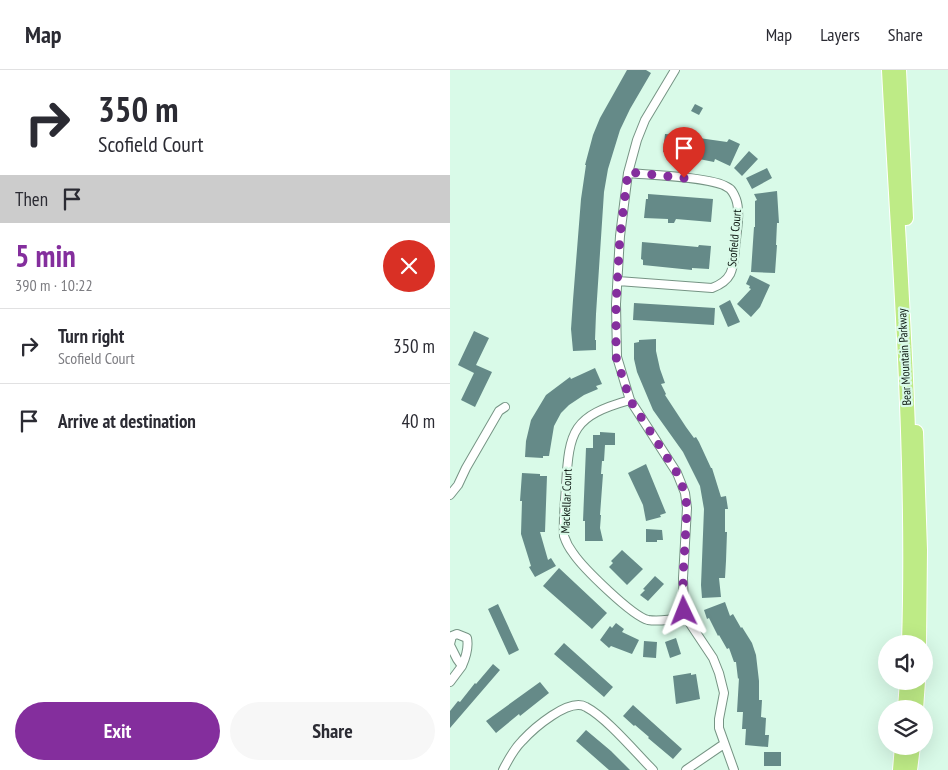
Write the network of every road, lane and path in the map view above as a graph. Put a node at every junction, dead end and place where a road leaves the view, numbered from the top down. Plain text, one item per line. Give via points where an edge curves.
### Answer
1 (676, 70) edge
2 (889, 70) edge
3 (899, 70) edge
4 (628, 172) junction
5 (618, 281) junction
6 (630, 400) junction
7 (505, 407) dead end
8 (450, 495) edge
9 (687, 617) junction
10 (909, 635) edge
11 (919, 635) edge
12 (450, 644) edge
13 (462, 666) junction
14 (450, 682) edge
15 (724, 744) junction
16 (901, 755) edge
17 (912, 755) edge
18 (503, 770) edge
19 (653, 770) edge
20 (686, 770) edge
21 (734, 770) edge
22 (900, 770) edge
23 (910, 770) edge

1 - 4 street via 645,120
2 - 10 highway, Bear Mountain Parkway via 907,420
3 - 11 highway, Bear Mountain Parkway via 919,486
4 - 5 street
4 - 5 street, Scofield Court via 718,182 728,187 738,207 735,251 730,276 712,288
5 - 6 street via 616,357
6 - 9 street via 677,473 685,493 683,578
6 - 9 street, Mackellar Court via 588,417 574,432 566,472 564,536 574,555 635,613 658,621
7 - 8 street
9 - 15 street via 719,673 724,693 719,728
12 - 13 street
12 - 13 street via 452,636 457,634 467,638 466,658
13 - 14 street
15 - 20 street
15 - 21 street
16 - 22 highway
17 - 23 highway
18 - 19 street via 521,742 545,721 576,704 585,706 608,724

